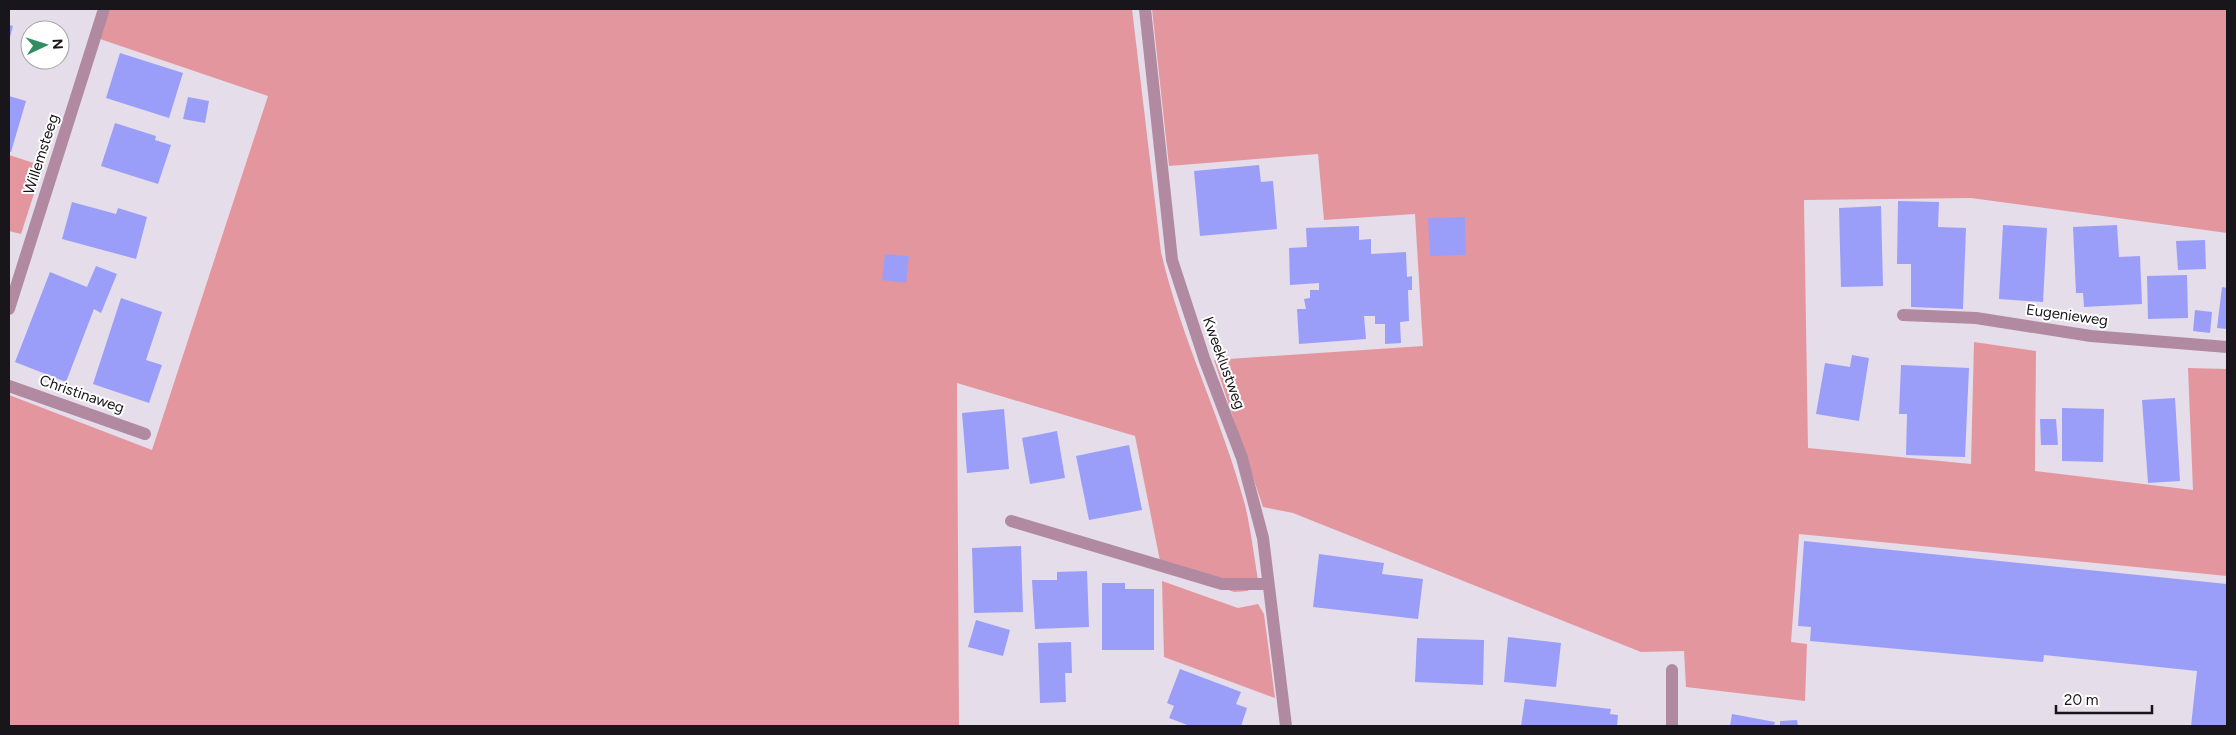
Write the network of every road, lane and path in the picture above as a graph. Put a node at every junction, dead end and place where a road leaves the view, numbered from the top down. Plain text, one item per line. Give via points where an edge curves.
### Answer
1 (104, 9) edge
2 (1145, 9) edge
3 (9, 309) edge
4 (1902, 315) dead end
5 (2227, 346) edge
6 (9, 386) edge
7 (145, 434) dead end
8 (1011, 522) dead end
9 (1268, 584) junction
10 (1672, 670) dead end
11 (1286, 726) edge
12 (1672, 726) edge

1 - 3 street, Willemsteeg
2 - 9 street, Kweeklustweg via 1172,260 1205,361 1242,458 1263,538
4 - 5 street, Eugenieweg via 1976,318 2091,336
6 - 7 street, Christinaweg
8 - 9 street via 1222,584
9 - 11 street, Kweeklustweg
10 - 12 street

